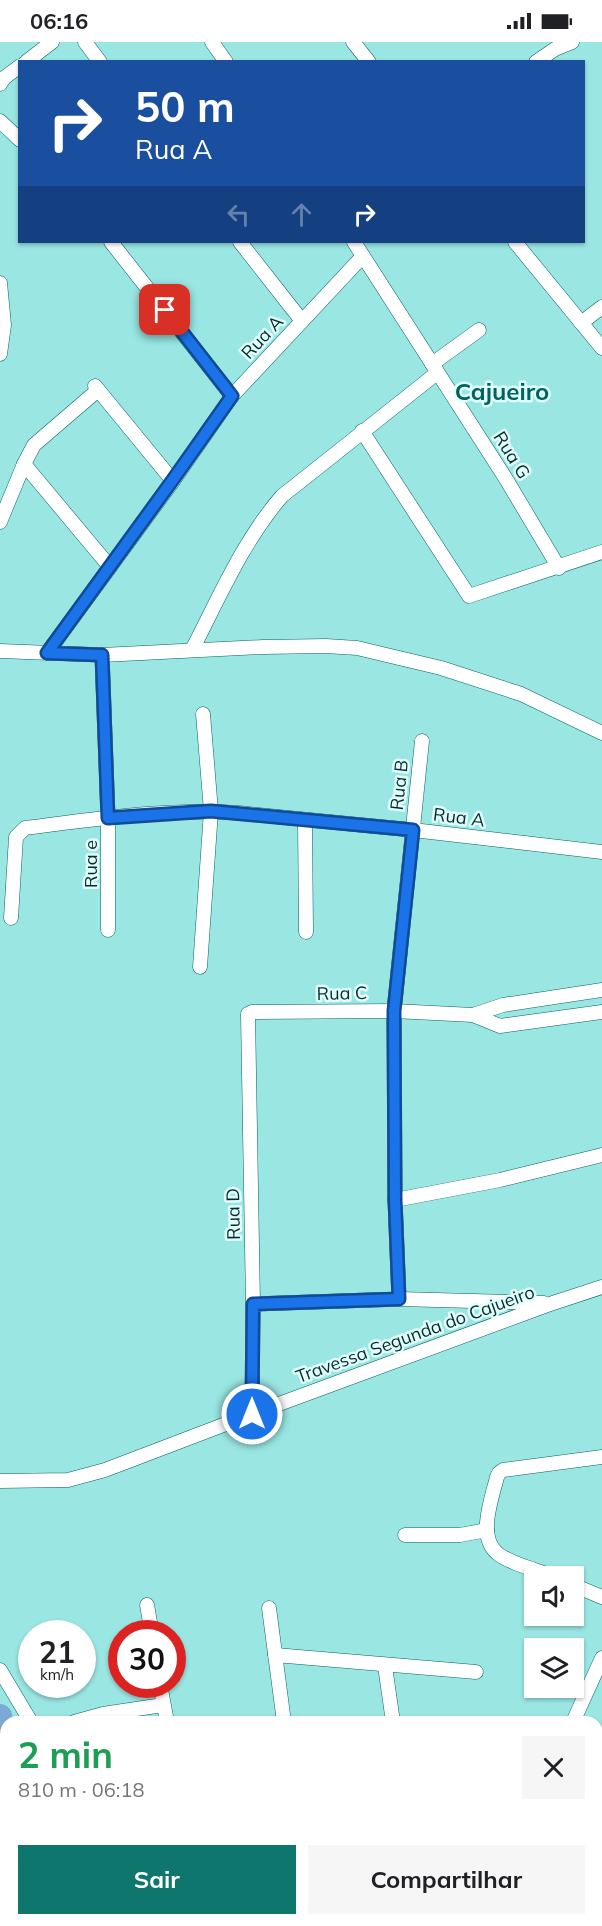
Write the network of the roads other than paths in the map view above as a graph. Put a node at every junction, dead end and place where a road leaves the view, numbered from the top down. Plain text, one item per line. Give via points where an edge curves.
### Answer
1 (52, 42) edge
2 (85, 42) edge
3 (212, 42) edge
4 (353, 42) edge
5 (572, 42) edge
6 (29, 60) edge
7 (98, 60) edge
8 (225, 60) edge
9 (367, 60) edge
10 (539, 60) edge
11 (18, 68) edge
12 (0, 84) edge
13 (0, 121) edge
14 (18, 138) edge
15 (112, 243) edge
16 (241, 243) edge
17 (355, 243) edge
18 (516, 243) edge
19 (363, 256) junction
20 (0, 283) edge
21 (602, 307) edge
22 (302, 321) junction
23 (581, 323) junction
24 (479, 330) dead end
25 (602, 348) edge
26 (0, 354) edge
27 (435, 368) junction
28 (232, 396) junction
29 (362, 431) junction
30 (24, 464) junction
31 (172, 481) junction
32 (0, 522) edge
33 (602, 552) edge
34 (110, 567) junction
35 (559, 568) junction
36 (192, 650) junction
37 (0, 651) edge
38 (47, 653) junction
39 (102, 655) junction
40 (203, 714) dead end
41 (602, 733) edge
42 (422, 741) dead end
43 (211, 811) junction
44 (108, 818) junction
45 (305, 820) junction
46 (413, 830) junction
47 (602, 852) edge
48 (11, 918) dead end
49 (108, 930) dead end
50 (306, 932) dead end
51 (200, 968) dead end
52 (602, 990) edge
53 (552, 998) junction
54 (394, 1011) junction
55 (602, 1012) edge
56 (248, 1014) joint
57 (473, 1015) junction
58 (554, 1019) junction
59 (602, 1155) edge
60 (395, 1200) junction
61 (602, 1287) edge
62 (399, 1299) junction
63 (553, 1303) junction
64 (253, 1304) junction
65 (252, 1414) junction
66 (602, 1457) edge
67 (0, 1481) edge
68 (487, 1530) junction
69 (405, 1535) dead end
70 (528, 1566) edge
71 (584, 1590) edge
72 (602, 1597) edge
73 (147, 1605) dead end
74 (268, 1608) dead end
75 (150, 1620) edge
76 (275, 1655) junction
77 (602, 1658) edge
78 (385, 1665) junction
79 (0, 1670) edge
80 (476, 1672) dead end
81 (163, 1698) edge
82 (164, 1705) junction
83 (28, 1716) edge
84 (96, 1716) edge
85 (166, 1716) edge
86 (283, 1716) edge
87 (392, 1716) edge
88 (576, 1716) edge

1 - 6 street
2 - 7 street
3 - 8 street
4 - 9 street
5 - 10 street
11 - 12 street
13 - 14 street
15 - 28 street
16 - 22 street
17 - 19 street, Rua G
18 - 23 street
19 - 22 street, Rua A
19 - 27 street, Rua G
20 - 26 street via 4,325
21 - 23 street
22 - 28 street, Rua A
23 - 25 street
24 - 27 street
27 - 29 street
27 - 35 street, Rua G
28 - 31 street, Rua A
29 - 35 street via 469,596
29 - 36 street via 282,496 265,516
30 - 31 street via 37,442 96,388
30 - 32 street
30 - 34 street
31 - 34 street, Rua A
33 - 35 street
34 - 38 street, Rua A
36 - 39 street
36 - 41 street via 326,646 367,650 441,668 521,694
37 - 38 street
38 - 39 street
39 - 44 street, Rua e
40 - 43 street
42 - 46 street, Rua B
43 - 44 street, Rua A
43 - 45 street, Rua A
43 - 51 street
44 - 48 street, Rua A via 25,828 16,837
44 - 49 street, Rua e
45 - 46 street, Rua A
45 - 50 street
46 - 47 street, Rua A
46 - 54 street, Rua B
52 - 53 street, Rua C
53 - 57 street, Rua C via 503,1005
53 - 58 street
54 - 56 street, Rua C
54 - 57 street, Rua C
54 - 60 street, Rua B
55 - 58 street, Rua C
56 - 64 street, Rua D
57 - 58 street, Rua C via 500,1026
59 - 60 street
60 - 62 street, Rua B
61 - 63 street, Travessa Segunda do Cajueiro
62 - 63 street
62 - 64 street
63 - 65 street, Travessa Segunda do Cajueiro
64 - 65 street, Rua D
65 - 67 street, Travessa Segunda do Cajueiro via 78,1478
66 - 68 street via 501,1471
68 - 69 street via 460,1535
68 - 70 street via 495,1552
71 - 72 street
73 - 75 street
74 - 76 street
76 - 78 street
76 - 86 street
77 - 88 street
78 - 80 street
78 - 87 street
79 - 83 street
81 - 82 street
82 - 84 street
82 - 85 street

